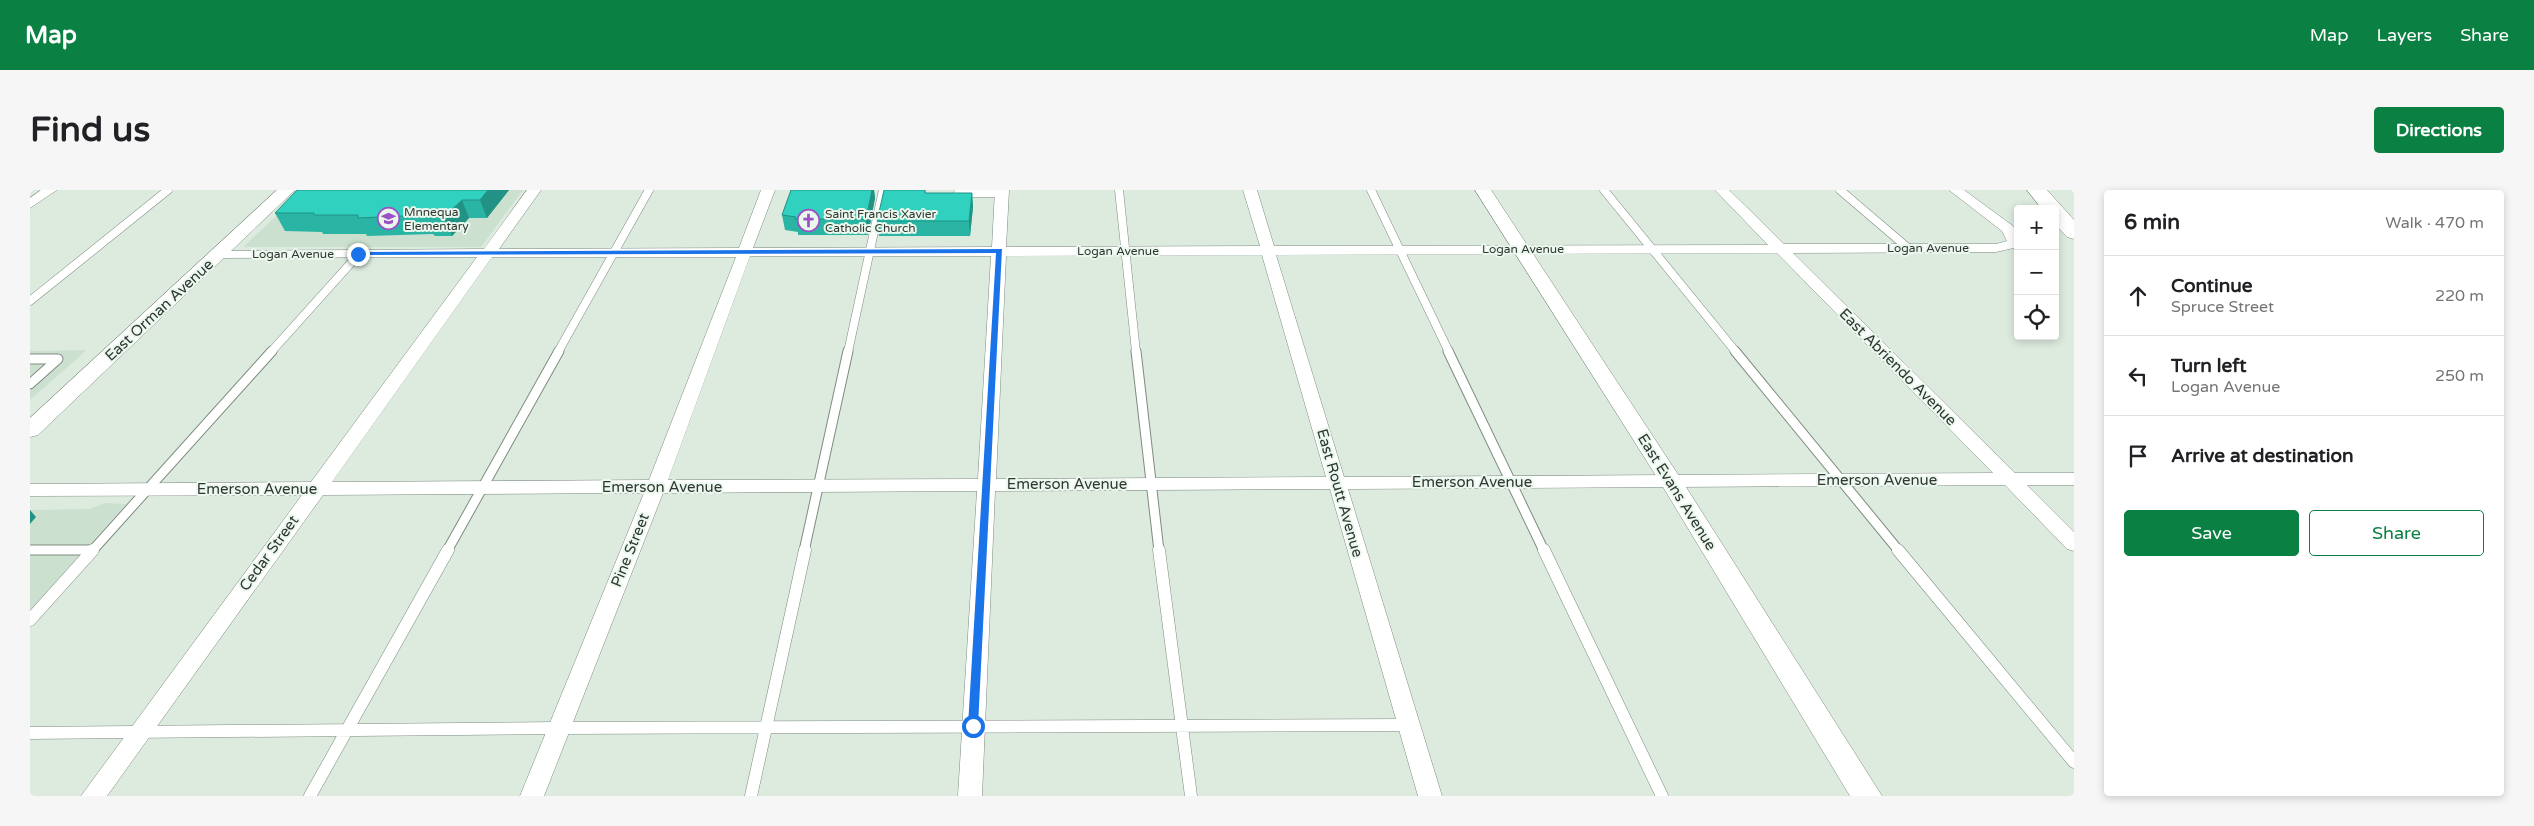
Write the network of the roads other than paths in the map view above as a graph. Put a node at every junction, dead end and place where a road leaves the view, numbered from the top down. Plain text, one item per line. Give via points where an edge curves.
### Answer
1 (50, 190) edge
2 (168, 190) edge
3 (287, 190) edge
4 (534, 190) edge
5 (649, 190) edge
6 (768, 190) edge
7 (1119, 190) edge
8 (1250, 190) edge
9 (1370, 190) edge
10 (1483, 190) edge
11 (1604, 190) edge
12 (1722, 190) edge
13 (1840, 190) edge
14 (1956, 190) edge
15 (2037, 190) edge
16 (883, 192) edge
17 (1002, 192) edge
18 (892, 193) edge
19 (952, 193) edge
20 (30, 204) edge
21 (2050, 205) edge
22 (2059, 216) edge
23 (2074, 232) edge
24 (1521, 248) junction
25 (1651, 248) junction
26 (1780, 248) junction
27 (1908, 248) junction
28 (1399, 250) junction
29 (1000, 251) junction
30 (1125, 251) junction
31 (1269, 251) junction
32 (744, 252) junction
33 (869, 252) junction
34 (615, 253) junction
35 (220, 254) junction
36 (358, 254) junction
37 (488, 254) junction
38 (30, 301) edge
39 (30, 359) edge
40 (30, 384) edge
41 (30, 430) edge
42 (2012, 479) junction
43 (2074, 479) edge
44 (1840, 480) junction
45 (1671, 481) junction
46 (1511, 482) junction
47 (1337, 483) junction
48 (1150, 484) junction
49 (986, 485) junction
50 (656, 486) junction
51 (820, 486) junction
52 (316, 488) junction
53 (484, 488) junction
54 (30, 490) edge
55 (146, 490) junction
56 (2074, 544) edge
57 (30, 550) edge
58 (92, 550) junction
59 (30, 620) edge
60 (1181, 725) junction
61 (1408, 725) junction
62 (973, 726) junction
63 (559, 728) junction
64 (766, 729) junction
65 (347, 731) junction
66 (138, 732) junction
67 (30, 733) edge
68 (2074, 762) edge
69 (93, 796) edge
70 (310, 796) edge
71 (532, 796) edge
72 (751, 796) edge
73 (970, 796) edge
74 (1191, 796) edge
75 (1430, 796) edge
76 (1662, 796) edge
77 (1867, 796) edge

1 - 20 street
2 - 38 lane
3 - 35 street, East Orman Avenue
4 - 37 street, Cedar Street
5 - 34 lane
6 - 32 street, Pine Street
7 - 30 lane
8 - 31 street, East Routt Avenue
9 - 28 lane
10 - 24 street, East Evans Avenue
11 - 25 lane
12 - 26 street, East Abriendo Avenue
13 - 27 lane
14 - 27 street, Logan Avenue via 2008,229 2015,243 1996,248
15 - 21 highway
16 - 18 lane
16 - 33 lane
17 - 19 lane
17 - 29 street
22 - 23 highway
24 - 25 street, Logan Avenue
24 - 28 street, Logan Avenue
24 - 45 street, East Evans Avenue
25 - 26 street, Logan Avenue
25 - 44 lane
26 - 27 street, Logan Avenue
26 - 42 street, East Abriendo Avenue
28 - 31 street, Logan Avenue
28 - 46 lane
29 - 30 street, Logan Avenue
29 - 33 street, Logan Avenue
29 - 49 street
30 - 31 street, Logan Avenue
30 - 48 lane
31 - 47 street, East Routt Avenue
32 - 33 street, Logan Avenue
32 - 34 street, Logan Avenue
32 - 50 street, Pine Street
33 - 51 lane
34 - 37 street, Logan Avenue
34 - 53 lane
35 - 36 street, Logan Avenue
35 - 41 street, East Orman Avenue
36 - 37 street, Logan Avenue
36 - 55 lane
37 - 52 street, Cedar Street
39 - 40 lane via 58,358
42 - 43 street, Emerson Avenue
42 - 44 street, Emerson Avenue
42 - 56 street, East Abriendo Avenue
44 - 45 street, Emerson Avenue
44 - 68 lane
45 - 46 street, Emerson Avenue
45 - 77 street, East Evans Avenue
46 - 47 street, Emerson Avenue
46 - 76 lane
47 - 48 street, Emerson Avenue
47 - 61 street, East Routt Avenue
48 - 49 street, Emerson Avenue
48 - 60 lane
49 - 51 street, Emerson Avenue
49 - 62 street
50 - 51 street, Emerson Avenue
50 - 53 street, Emerson Avenue
50 - 63 street, Pine Street
51 - 64 lane
52 - 53 street, Emerson Avenue
52 - 55 street, Emerson Avenue
52 - 66 street, Cedar Street
53 - 65 lane
54 - 55 street, Emerson Avenue
55 - 58 lane
57 - 58 lane
58 - 59 lane
60 - 61 lane
60 - 62 lane
60 - 74 lane
61 - 75 street, East Routt Avenue
62 - 64 lane
62 - 73 street
63 - 64 lane
63 - 65 lane
63 - 71 street, Pine Street
64 - 72 lane
65 - 66 lane
65 - 70 lane
66 - 67 lane
66 - 69 street, Cedar Street

